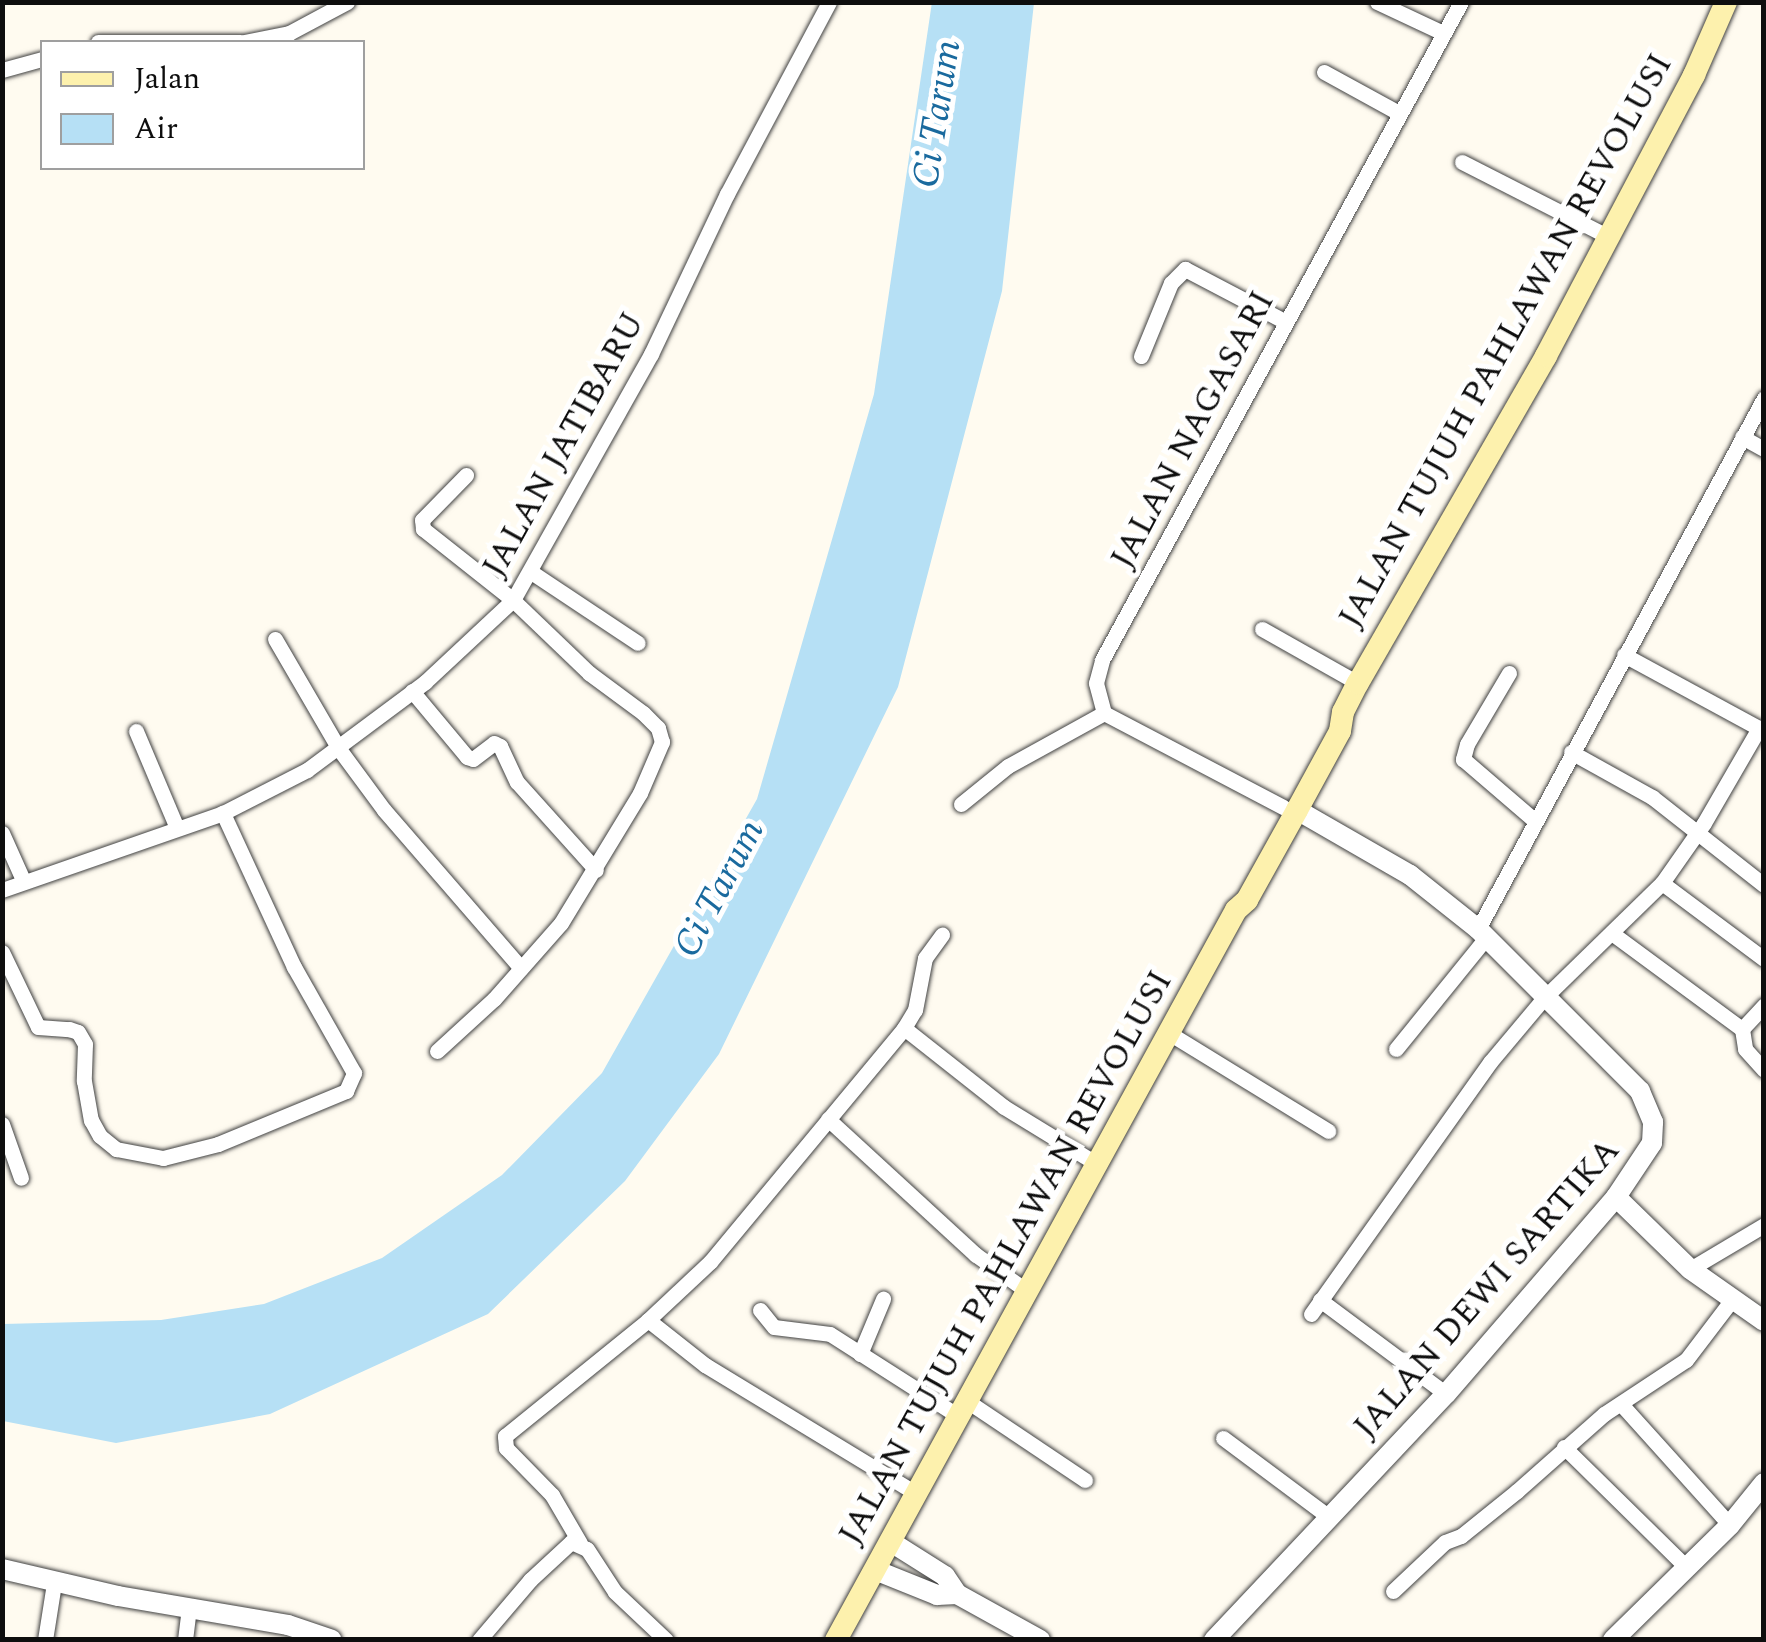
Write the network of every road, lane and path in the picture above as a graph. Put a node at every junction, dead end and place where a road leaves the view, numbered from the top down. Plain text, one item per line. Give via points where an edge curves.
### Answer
1 (347, 2) edge
2 (829, 2) edge
3 (1377, 2) edge
4 (1461, 2) edge
5 (1726, 2) edge
6 (1443, 33) junction
7 (252, 40) edge
8 (40, 60) edge
9 (2, 70) edge
10 (1324, 72) dead end
11 (1399, 113) junction
12 (1462, 162) dead end
13 (1610, 238) junction
14 (1286, 322) junction
15 (1141, 356) dead end
16 (1764, 398) edge
17 (1742, 437) junction
18 (1764, 449) edge
19 (466, 475) dead end
20 (531, 572) junction
21 (513, 600) junction
22 (1262, 630) dead end
23 (275, 639) dead end
24 (638, 643) dead end
25 (1624, 656) junction
26 (1508, 673) dead end
27 (1358, 683) junction
28 (412, 691) junction
29 (1104, 712) junction
30 (1761, 730) edge
31 (136, 731) dead end
32 (339, 749) junction
33 (1571, 752) junction
34 (961, 804) dead end
35 (1290, 808) junction
36 (223, 813) junction
37 (1534, 820) junction
38 (177, 828) junction
39 (2, 833) edge
40 (1696, 835) junction
41 (596, 870) junction
42 (23, 880) junction
43 (1662, 883) junction
44 (1764, 885) edge
45 (2, 890) edge
46 (1482, 933) junction
47 (1613, 934) junction
48 (942, 935) dead end
49 (2, 952) edge
50 (1764, 959) edge
51 (522, 968) junction
52 (1544, 999) junction
53 (1764, 1005) edge
54 (904, 1028) junction
55 (1742, 1030) junction
56 (1169, 1034) junction
57 (1396, 1049) dead end
58 (436, 1051) dead end
59 (1764, 1070) edge
60 (828, 1119) junction
61 (1328, 1130) dead end
62 (4, 1134) edge
63 (1097, 1164) junction
64 (22, 1178) dead end
65 (1616, 1197) junction
66 (1764, 1225) edge
67 (1690, 1268) junction
68 (1027, 1291) junction
69 (882, 1299) dead end
70 (1730, 1301) junction
71 (760, 1310) dead end
72 (648, 1320) junction
73 (1764, 1321) edge
74 (860, 1354) junction
75 (1446, 1394) junction
76 (1621, 1404) junction
77 (962, 1408) junction
78 (1223, 1438) dead end
79 (1564, 1447) junction
80 (1085, 1480) dead end
81 (1764, 1483) edge
82 (918, 1494) junction
83 (1329, 1517) junction
84 (1730, 1525) junction
85 (891, 1542) junction
86 (580, 1543) junction
87 (1685, 1566) junction
88 (2, 1569) edge
89 (875, 1570) junction
90 (54, 1583) junction
91 (1392, 1591) dead end
92 (956, 1594) junction
93 (189, 1607) junction
94 (45, 1640) edge
95 (185, 1640) edge
96 (332, 1640) edge
97 (479, 1640) edge
98 (666, 1640) edge
99 (836, 1640) edge
100 (1040, 1640) edge
101 (1214, 1640) edge
102 (1613, 1640) edge

1 - 7 street via 289,33
2 - 20 street, JALAN JATIBARU via 667,323
3 - 6 street
4 - 6 street, JALAN NAGASARI
5 - 13 main road, JALAN TUJUH PAHLAWAN REVOLUSI
6 - 11 street, JALAN NAGASARI
8 - 9 street
10 - 11 street
11 - 14 street, JALAN NAGASARI
12 - 13 street
13 - 27 main road, JALAN TUJUH PAHLAWAN REVOLUSI
14 - 15 street via 1185,269 1171,283
14 - 29 street, JALAN NAGASARI via 1102,660 1095,694
16 - 17 street
17 - 18 street
17 - 25 street
19 - 21 street via 421,525
20 - 21 street, JALAN JATIBARU
20 - 24 street
21 - 28 street, JALAN JATIBARU
21 - 41 street via 588,673 658,728 659,756
22 - 27 street
23 - 32 street
25 - 30 street
25 - 33 street
26 - 37 street via 1464,759
27 - 35 main road, JALAN TUJUH PAHLAWAN REVOLUSI via 1340,732
28 - 32 street, JALAN JATIBARU
28 - 41 street via 467,757 500,746 517,782
29 - 34 street via 1008,766
29 - 35 street
30 - 40 street
31 - 38 street
32 - 36 street, JALAN JATIBARU
32 - 51 street
33 - 37 street
33 - 40 street via 1638,787
35 - 46 street, JALAN DEWI SARTIKA via 1410,874
35 - 56 main road, JALAN TUJUH PAHLAWAN REVOLUSI via 1238,894 1236,910
36 - 38 street, JALAN JATIBARU
36 - 49 street via 294,967 354,1073 346,1091 218,1144 164,1158 116,1149 91,1120 85,1044 78,1032 38,1027
37 - 46 street
38 - 42 street, JALAN JATIBARU
39 - 42 street
40 - 43 street
40 - 44 street
41 - 51 street
42 - 45 street, JALAN JATIBARU
43 - 47 street
43 - 50 street
46 - 52 street, JALAN DEWI SARTIKA
46 - 57 street
47 - 52 street
47 - 55 street
48 - 54 street via 925,958 915,1010
51 - 58 street
52 - 65 street, JALAN DEWI SARTIKA via 1647,1103 1652,1142
52 - 75 street via 1491,1061 1315,1307
53 - 55 street
54 - 60 street
54 - 63 street via 1004,1107
55 - 59 street via 1745,1050
56 - 61 street
56 - 63 main road, JALAN TUJUH PAHLAWAN REVOLUSI
60 - 68 street via 976,1256
60 - 72 street via 710,1262
62 - 64 street
63 - 68 main road, JALAN TUJUH PAHLAWAN REVOLUSI
65 - 67 street
65 - 75 street, JALAN DEWI SARTIKA
66 - 67 street
67 - 70 street
68 - 77 main road, JALAN TUJUH PAHLAWAN REVOLUSI
69 - 74 street
70 - 73 street
70 - 76 street via 1692,1355
71 - 74 street via 774,1327 820,1330
72 - 82 street via 718,1374
72 - 86 street via 505,1436 506,1448 552,1494
74 - 77 street
75 - 83 street, JALAN DEWI SARTIKA
76 - 79 street
76 - 84 street
77 - 80 street
77 - 82 main road, JALAN TUJUH PAHLAWAN REVOLUSI
78 - 83 street
79 - 87 street
79 - 91 street
81 - 84 street
82 - 85 main road, JALAN TUJUH PAHLAWAN REVOLUSI
83 - 101 street, JALAN DEWI SARTIKA
84 - 87 street
85 - 89 main road, JALAN TUJUH PAHLAWAN REVOLUSI
85 - 92 street via 945,1576
86 - 97 street via 563,1546
86 - 98 street via 615,1592
87 - 102 street
88 - 90 street
89 - 92 street via 937,1595
89 - 99 main road, JALAN TUJUH PAHLAWAN REVOLUSI
90 - 93 street
90 - 94 street
92 - 100 street
93 - 95 street
93 - 96 street

